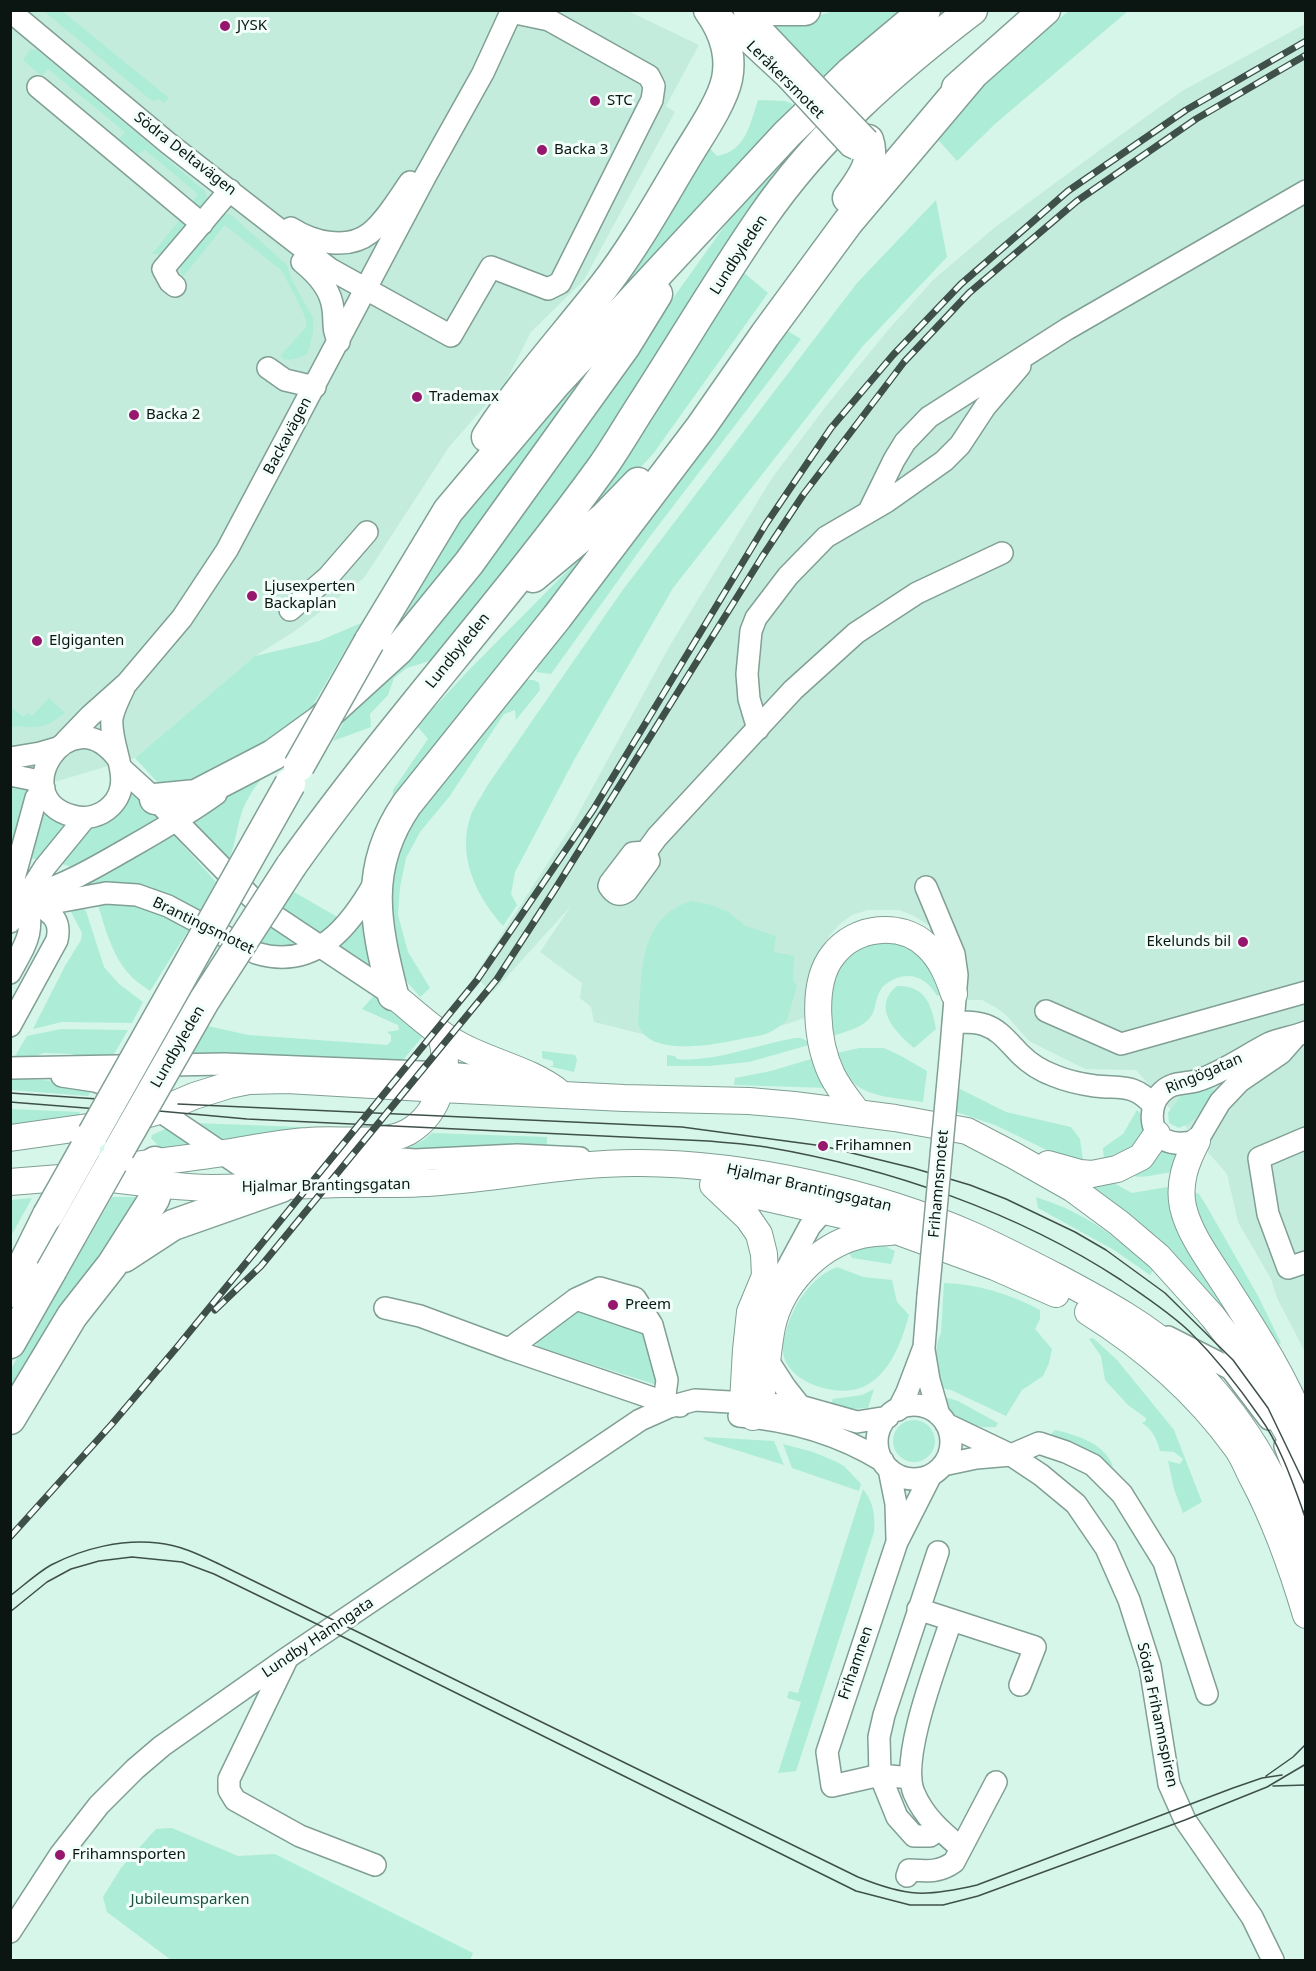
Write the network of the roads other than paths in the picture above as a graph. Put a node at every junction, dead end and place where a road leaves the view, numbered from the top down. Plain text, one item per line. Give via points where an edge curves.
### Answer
1 (710, 10) edge
2 (714, 10) edge
3 (744, 10) edge
4 (771, 10) edge
5 (805, 10) edge
6 (925, 10) edge
7 (972, 10) edge
8 (1045, 10) edge
9 (10, 11) edge
10 (511, 11) edge
11 (792, 73) junction
12 (972, 75) junction
13 (38, 87) dead end
14 (865, 147) junction
15 (426, 175) junction
16 (1305, 191) edge
17 (236, 195) junction
18 (202, 224) junction
19 (688, 241) junction
20 (175, 286) dead end
21 (365, 289) junction
22 (339, 342) junction
23 (1030, 354) junction
24 (268, 368) dead end
25 (315, 387) junction
26 (448, 511) junction
27 (869, 512) junction
28 (367, 532) dead end
29 (1002, 553) dead end
30 (290, 610) dead end
31 (489, 613) junction
32 (127, 683) junction
33 (758, 729) junction
34 (61, 745) junction
35 (273, 755) junction
36 (10, 758) edge
37 (119, 763) junction
38 (10, 775) edge
39 (44, 786) junction
40 (155, 799) junction
41 (86, 818) junction
42 (176, 821) junction
43 (646, 852) dead end
44 (376, 879) junction
45 (926, 887) dead end
46 (15, 893) edge
47 (10, 922) edge
48 (319, 947) junction
49 (10, 973) edge
50 (1305, 992) edge
51 (954, 994) junction
52 (393, 995) junction
53 (1046, 1011) dead end
54 (953, 1022) junction
55 (10, 1026) edge
56 (441, 1035) junction
57 (1302, 1040) edge
58 (10, 1069) edge
59 (443, 1081) junction
60 (562, 1095) junction
61 (1153, 1105) junction
62 (159, 1111) junction
63 (858, 1113) junction
64 (116, 1123) junction
65 (1157, 1134) junction
66 (10, 1138) edge
67 (1305, 1138) edge
68 (1197, 1141) junction
69 (222, 1154) junction
70 (1013, 1155) junction
71 (623, 1163) junction
72 (670, 1165) junction
73 (157, 1174) junction
74 (10, 1182) edge
75 (447, 1182) junction
76 (714, 1185) junction
77 (281, 1187) junction
78 (845, 1193) junction
79 (823, 1210) junction
80 (899, 1231) junction
81 (1305, 1262) edge
82 (112, 1265) junction
83 (24, 1273) edge
84 (385, 1308) dead end
85 (1135, 1321) junction
86 (10, 1343) edge
87 (924, 1347) junction
88 (508, 1349) junction
89 (768, 1360) junction
90 (671, 1404) junction
91 (800, 1406) junction
92 (752, 1408) junction
93 (893, 1413) junction
94 (10, 1419) edge
95 (943, 1419) junction
96 (1305, 1431) edge
97 (1011, 1455) junction
98 (886, 1465) junction
99 (1305, 1465) edge
100 (937, 1470) junction
101 (1305, 1501) edge
102 (897, 1542) junction
103 (938, 1552) dead end
104 (1305, 1562) edge
105 (918, 1609) junction
106 (1305, 1615) edge
107 (951, 1621) junction
108 (287, 1658) junction
109 (1020, 1686) dead end
110 (1208, 1694) dead end
111 (880, 1774) junction
112 (911, 1778) junction
113 (996, 1782) dead end
114 (939, 1829) junction
115 (961, 1848) junction
116 (375, 1865) dead end
117 (907, 1876) dead end
118 (10, 1932) edge
119 (1273, 1960) edge

1 - 26 highway via 727,49 729,64 722,93 644,228 605,285 489,433
2 - 11 street, Leråkersmotet
3 - 11 street, Leråkersmotet
4 - 5 highway
6 - 19 highway, Lundbyleden via 850,73 787,134
7 - 31 highway, Lundbyleden via 872,92 796,173 761,218 604,464
8 - 12 highway
9 - 17 street, Södra Deltavägen
10 - 15 street, Backavägen via 483,73
10 - 21 street, Södra Deltavägen via 549,20 649,76 654,86 652,100 560,283 548,289 490,267 451,336
11 - 14 street, Leråkersmotet, bridge
12 - 14 highway via 896,142
12 - 44 highway via 854,214 701,427 407,804 387,839
13 - 18 street
14 - 31 highway via 869,161 861,180 666,450 605,517
15 - 17 street, Backavägen via 413,178 369,234 345,243 325,242 295,231
15 - 21 street, Backavägen
16 - 23 street
17 - 18 street
17 - 21 street, Södra Deltavägen via 330,269
17 - 22 street via 262,226 317,275 333,307 334,333
18 - 20 street via 164,269
19 - 26 highway, Lundbyleden via 555,384
19 - 35 highway via 625,346 469,563 398,650 320,721
21 - 22 street, Backavägen
22 - 25 street, Backavägen
23 - 27 street via 944,461
23 - 27 street via 929,417 905,442
24 - 25 street via 285,380
25 - 32 street, Backavägen via 202,590
26 - 83 highway, Lundbyleden, bridge via 369,642 48,1215
27 - 33 street via 826,537 788,576 756,618 747,674
28 - 30 street via 328,577
29 - 33 street via 916,593 856,633 793,690
31 - 83 highway, Lundbyleden, bridge via 336,803 291,866
32 - 34 street, Backavägen
32 - 37 street, Backavägen via 112,719
33 - 43 street
34 - 36 street
34 - 37 street via 75,739 95,740 104,744
34 - 39 street via 45,764
35 - 40 highway via 196,795
35 - 42 street
37 - 40 street
37 - 41 street via 122,788 118,797 104,812
38 - 39 street
39 - 41 street via 55,807 64,814
39 - 46 street via 36,798
40 - 42 street
41 - 46 street via 45,867
42 - 46 street via 50,890
42 - 48 street via 267,911
44 - 48 street, Brantingsmotet via 341,932
44 - 52 highway via 381,946
45 - 51 street, Frihamnsmotet via 954,954
46 - 47 street
46 - 48 street, Brantingsmotet via 52,903 106,893 137,895 168,906 256,953 283,958
46 - 49 street via 31,924
46 - 55 street via 55,918 58,934
48 - 52 street
50 - 53 street via 1121,1044
51 - 54 street, Frihamnsmotet
51 - 63 main road via 939,958 913,936 898,931 863,933 833,955 823,975 819,1002 823,1051 833,1077
52 - 56 main road
54 - 61 street via 987,1025 1034,1066 1053,1076 1131,1089
54 - 87 street, Frihamnsmotet, bridge
56 - 59 main road via 445,1054
56 - 60 main road via 534,1077
57 - 61 street, Ringögatan via 1273,1041 1196,1081 1163,1090
57 - 68 street, Ringögatan via 1240,1081 1220,1102
58 - 59 street via 224,1064
58 - 62 street via 95,1081 126,1091
59 - 60 main road
59 - 62 main road via 249,1081 210,1090
59 - 69 main road, Hjalmar Brantingsgatan via 434,1104 417,1126 397,1136 305,1141
60 - 63 main road via 749,1101
61 - 65 street, Ringögatan
62 - 64 main road
62 - 69 street
63 - 70 main road via 967,1131
64 - 66 main road
64 - 73 main road via 147,1150
65 - 68 street via 1174,1143
65 - 70 main road via 1141,1157 1118,1169 1092,1174
67 - 81 street via 1259,1158 1268,1214 1288,1268
68 - 96 main road via 1182,1181 1190,1227 1294,1399
69 - 71 street via 264,1160 337,1154 415,1160 538,1155
69 - 73 main road, Hjalmar Brantingsgatan
69 - 75 street via 247,1170 261,1172 370,1168
70 - 99 main road via 1073,1189 1159,1257 1241,1354
71 - 72 main road, Hjalmar Brantingsgatan
71 - 75 main road, Hjalmar Brantingsgatan
72 - 76 main road
72 - 78 main road, Hjalmar Brantingsgatan via 744,1171
73 - 74 main road, Hjalmar Brantingsgatan
73 - 77 main road, Hjalmar Brantingsgatan via 207,1188
73 - 82 highway via 148,1208
75 - 77 main road, Hjalmar Brantingsgatan
76 - 79 main road
76 - 92 main road via 759,1233 764,1254 765,1276 747,1326
77 - 82 highway via 173,1225
78 - 79 street
78 - 85 main road, Hjalmar Brantingsgatan via 970,1234
79 - 80 main road
79 - 89 street via 804,1235 769,1300 760,1340
80 - 89 main road via 855,1237 833,1247 801,1272 777,1310
80 - 106 main road via 1071,1301 1155,1359 1236,1448 1267,1506
82 - 94 highway via 72,1316
83 - 86 highway, Lundbyleden
84 - 88 street, Lundby Hamngata via 420,1316
85 - 101 street via 1231,1370 1267,1415 1286,1449
85 - 104 main road, Hjalmar Brantingsgatan via 1188,1363 1253,1442 1281,1492
87 - 93 street, Frihamnsmotet via 907,1392
87 - 95 street, Frihamnsmotet via 929,1380
88 - 90 street, Lundby Hamngata
88 - 90 street via 576,1299 600,1288 635,1298 652,1325
89 - 91 street
89 - 92 main road
90 - 92 street, Lundby Hamngata via 695,1400
90 - 108 street, Lundby Hamngata via 640,1420
91 - 92 street, Lundby Hamngata
91 - 93 street, Lundby Hamngata via 857,1422
92 - 98 street, Lundby Hamngata via 858,1447
93 - 95 street via 919,1406
93 - 98 street via 880,1428 878,1438
95 - 97 street
95 - 100 street via 951,1445 949,1456
97 - 100 street via 976,1458
97 - 110 street via 1039,1443 1066,1452 1094,1465 1122,1494 1164,1562
97 - 119 street, Södra Frihamnspiren via 1076,1504 1106,1548 1129,1600 1150,1666 1169,1784 1185,1820 1252,1917
98 - 100 street via 909,1479 920,1479
98 - 102 street, Frihamnen via 896,1504
100 - 102 street, Frihamnen
102 - 111 street, Frihamnen via 827,1752 832,1786
103 - 105 street
105 - 107 street
105 - 111 street via 879,1737
107 - 109 street via 1035,1647
107 - 112 street via 913,1748
108 - 116 street via 229,1779 229,1790 235,1800 300,1836
108 - 118 street, Lundby Hamngata via 135,1769 99,1805 60,1855
111 - 112 street
111 - 114 street via 897,1817 914,1836 930,1836
112 - 114 street via 925,1814
113 - 115 street
114 - 115 street
115 - 117 street via 954,1862 944,1869 909,1870

